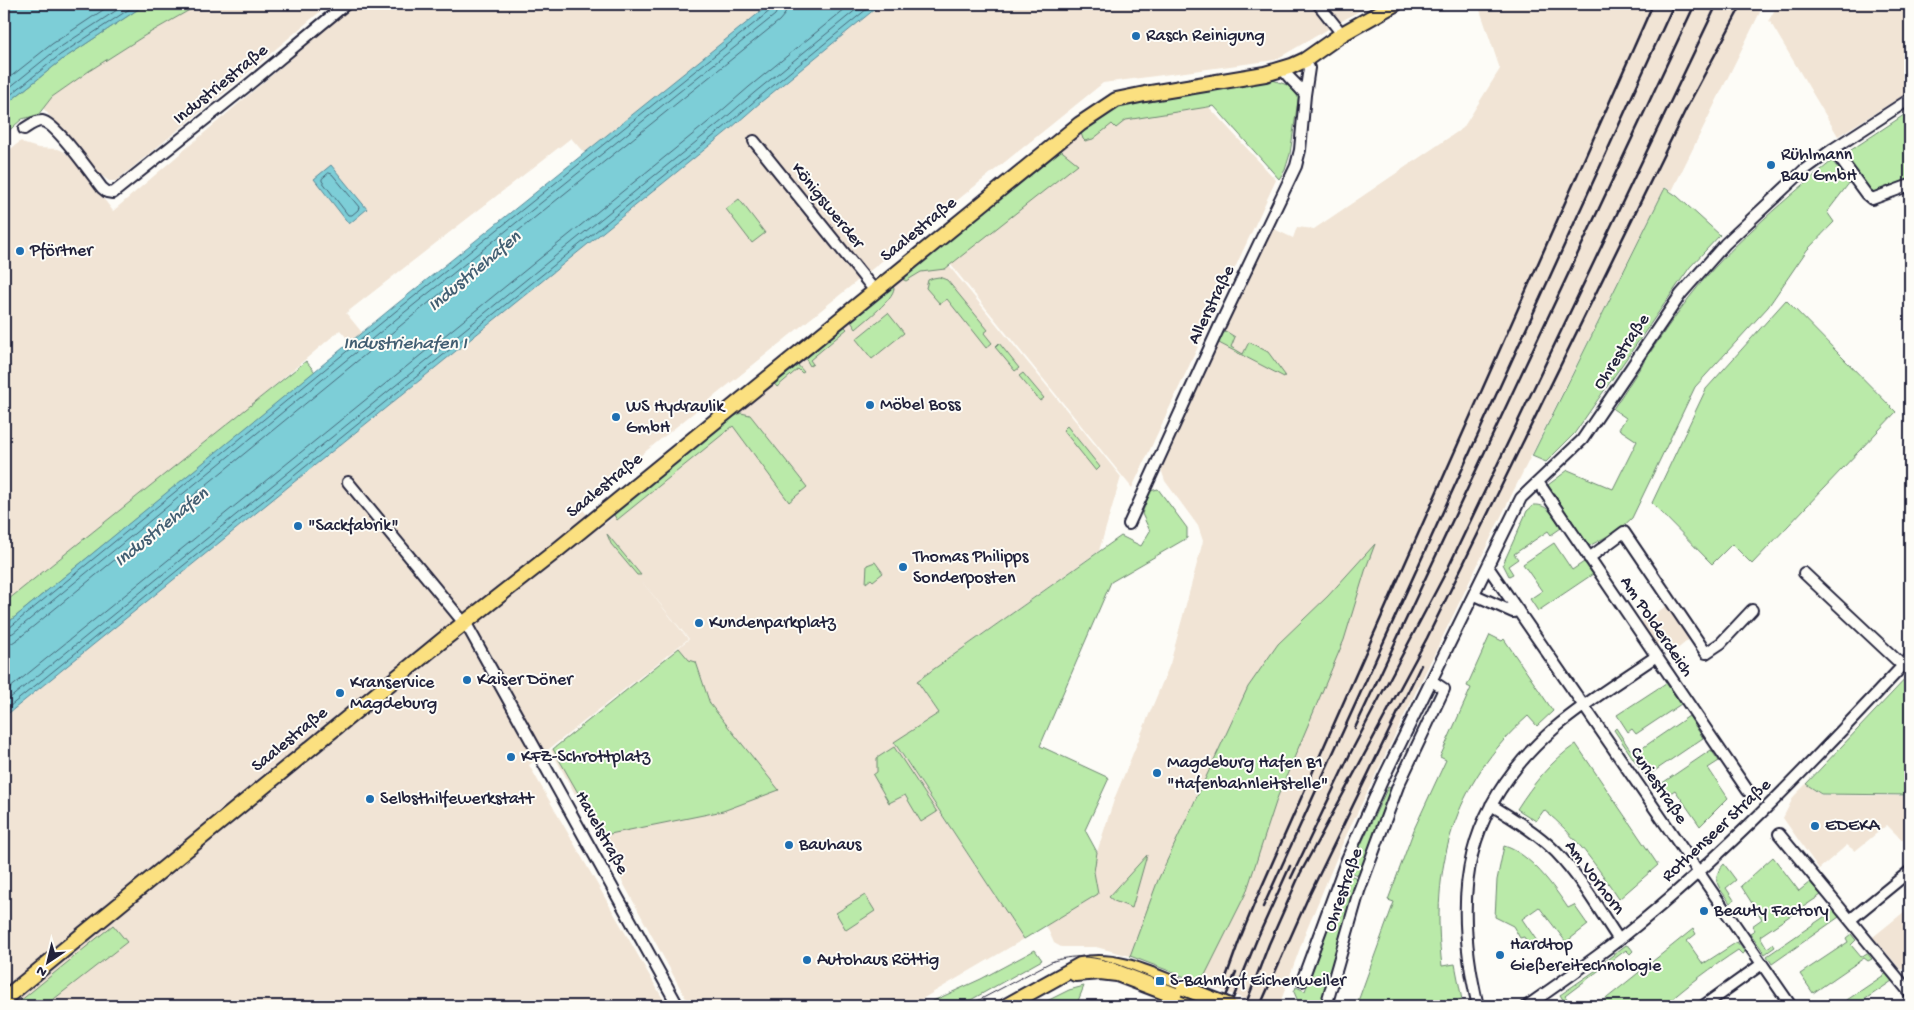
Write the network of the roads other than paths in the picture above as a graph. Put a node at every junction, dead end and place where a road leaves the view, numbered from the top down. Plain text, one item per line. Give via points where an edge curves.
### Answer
1 (346, 4) edge
2 (1318, 4) edge
3 (1395, 4) edge
4 (1342, 34) junction
5 (1305, 60) junction
6 (1284, 69) junction
7 (1305, 95) junction
8 (1910, 99) edge
9 (24, 129) dead end
10 (754, 141) dead end
11 (1833, 149) junction
12 (1910, 185) edge
13 (875, 291) junction
14 (348, 482) dead end
15 (1538, 482) junction
16 (1130, 524) dead end
17 (1589, 558) junction
18 (1488, 567) junction
19 (1804, 573) dead end
20 (1475, 595) junction
21 (1518, 610) junction
22 (1752, 610) dead end
23 (465, 623) junction
24 (1655, 657) junction
25 (1907, 662) edge
26 (1432, 681) junction
27 (1584, 706) junction
28 (1383, 779) junction
29 (1398, 786) junction
30 (1748, 791) dead end
31 (1491, 805) junction
32 (1779, 834) dead end
33 (1910, 871) edge
34 (1698, 872) junction
35 (1850, 920) junction
36 (1619, 940) junction
37 (1762, 964) junction
38 (1110, 968) junction
39 (1302, 981) dead end
40 (1910, 993) edge
41 (4, 998) edge
42 (678, 1006) edge
43 (1006, 1006) edge
44 (1201, 1006) edge
45 (1230, 1006) edge
46 (1326, 1006) edge
47 (1478, 1006) edge
48 (1527, 1006) edge
49 (1702, 1006) edge
50 (1791, 1006) edge

1 - 9 street, Industriestraße via 117,191 109,193 103,190 48,124 37,122
2 - 4 street
3 - 4 main road, Saalestraße
4 - 5 main road, Saalestraße
5 - 6 main road, Saalestraße
5 - 7 street, Allerstraße via 1309,68
6 - 7 street
6 - 13 main road, Saalestraße via 1116,100 1073,130
7 - 16 street, Allerstraße via 1300,150 1294,171
8 - 11 street, Ohrestraße
10 - 13 street, Königswerder
11 - 12 street via 1872,200
11 - 15 street, Ohrestraße via 1804,170 1725,244 1681,294 1582,440
13 - 23 main road, Saalestraße
14 - 23 street, Havelstraße
15 - 17 street, Am Polderdeich
15 - 18 street, Ohrestraße via 1516,506
17 - 22 street via 1624,532 1706,652 1721,643
17 - 24 street, Am Polderdeich
18 - 20 street, Ohrestraße
18 - 21 street, Curiestraße
19 - 25 street
20 - 21 street via 1513,612
20 - 26 street, Ohrestraße
21 - 27 street, Curiestraße
23 - 41 main road, Saalestraße
23 - 42 street, Havelstraße
24 - 27 street
24 - 30 street, Am Polderdeich
25 - 34 street, Rothenseer Straße via 1800,774
26 - 28 street, Ohrestraße
26 - 29 street, Ohrestraße via 1444,689
27 - 31 street via 1528,753
27 - 34 street, Curiestraße
28 - 29 street
28 - 39 street, Ohrestraße via 1347,859
29 - 46 street, Ohrestraße via 1359,891
31 - 36 street, Am Vorhorn via 1529,829 1561,857
31 - 47 street via 1474,845 1466,893 1466,944
32 - 35 street
33 - 35 street
34 - 36 street, Rothenseer Straße
34 - 37 street, Curiestraße
35 - 40 street
36 - 48 street, Rothenseer Straße
37 - 49 street
37 - 50 street, Curiestraße
38 - 43 main road via 1080,965
38 - 44 main road
38 - 45 main road, bridge via 1131,967

